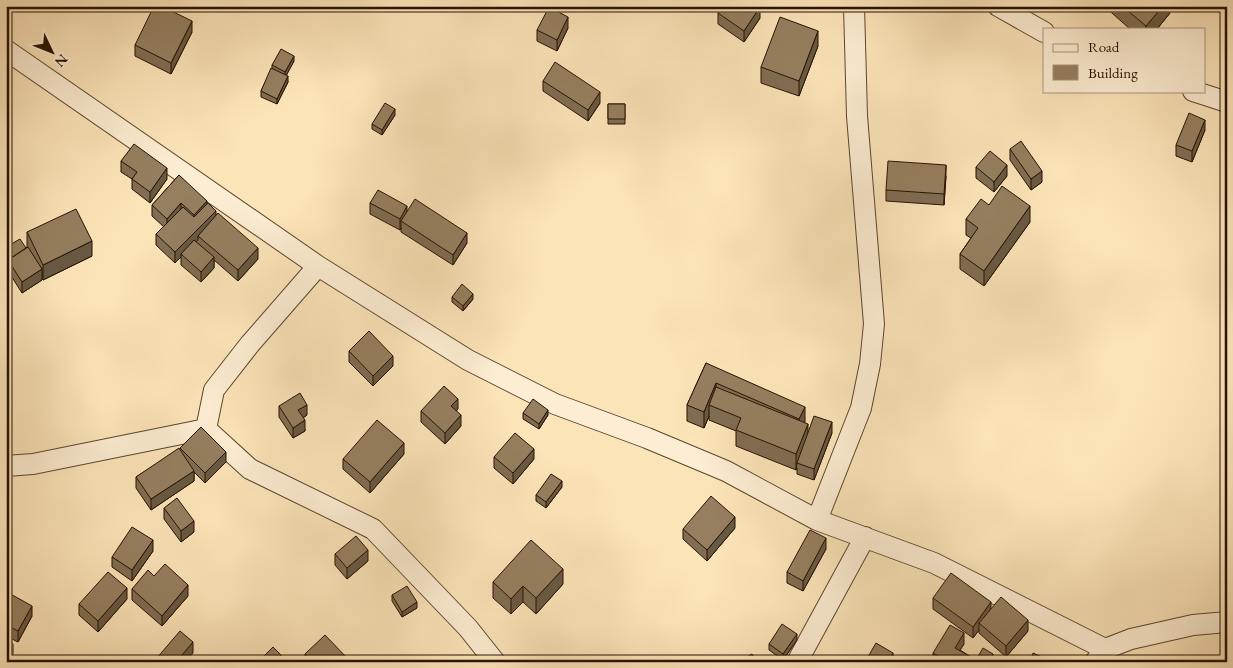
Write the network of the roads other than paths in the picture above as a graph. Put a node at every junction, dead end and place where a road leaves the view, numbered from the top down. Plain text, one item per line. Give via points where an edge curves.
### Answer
1 (854, 6) edge
2 (998, 6) edge
3 (1043, 31) edge
4 (6, 50) edge
5 (1196, 92) edge
6 (1227, 102) edge
7 (318, 266) junction
8 (206, 429) junction
9 (6, 466) edge
10 (817, 520) junction
11 (866, 537) junction
12 (1227, 622) edge
13 (1100, 655) edge
14 (495, 662) edge
15 (797, 662) edge

1 - 10 street via 857,116 874,324 861,408
2 - 3 street
4 - 7 street
5 - 6 street
7 - 8 street via 214,390
7 - 10 street via 468,360 555,404 726,471
8 - 9 street via 33,464
8 - 14 street via 250,469 373,529 468,628
10 - 11 street
11 - 13 street via 934,562
11 - 15 street
12 - 13 street via 1193,625 1131,639

